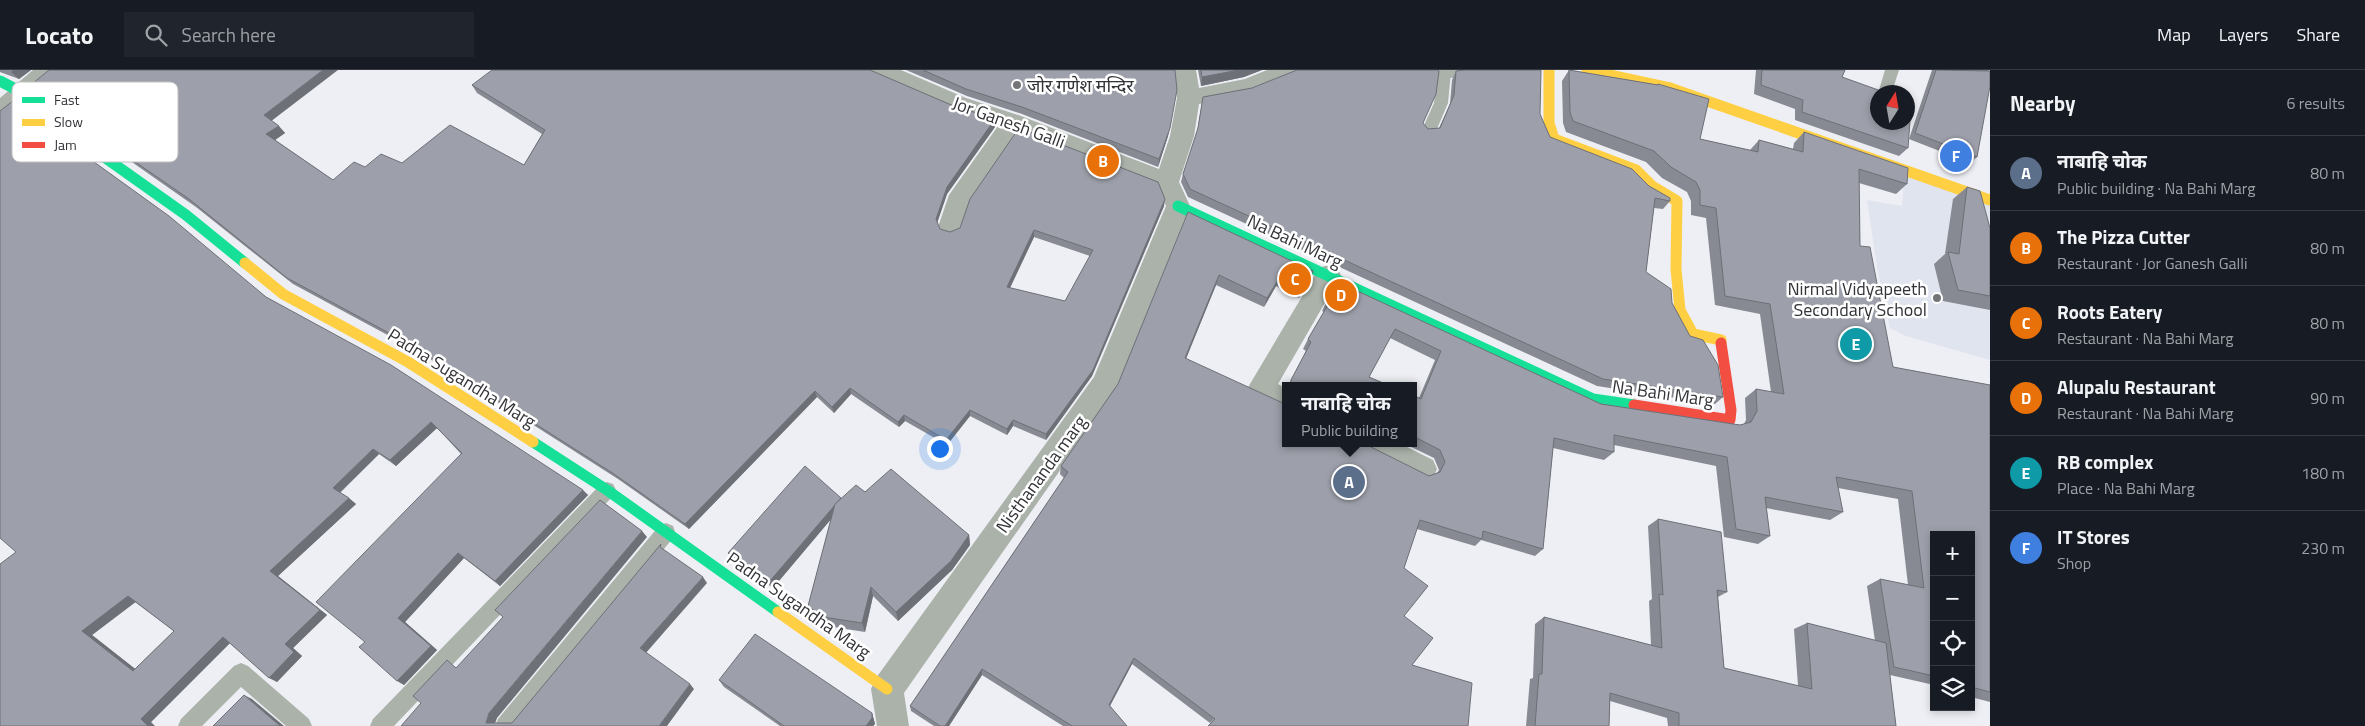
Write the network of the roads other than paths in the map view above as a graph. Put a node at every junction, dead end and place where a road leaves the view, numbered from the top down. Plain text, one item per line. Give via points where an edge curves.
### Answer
1 (48, 70) edge
2 (880, 70) edge
3 (1185, 70) edge
4 (1288, 70) edge
5 (1549, 70) edge
6 (1587, 70) edge
7 (1892, 70) edge
8 (1445, 71) edge
9 (0, 81) edge
10 (35, 82) edge
11 (1888, 85) edge
12 (12, 87) edge
13 (1189, 98) junction
14 (12, 102) edge
15 (0, 111) edge
16 (1013, 122) junction
17 (1429, 132) edge
18 (111, 162) edge
19 (1173, 194) junction
20 (1990, 200) edge
21 (950, 227) dead end
22 (1328, 275) junction
23 (1282, 400) edge
24 (1379, 447) edge
25 (1423, 468) dead end
26 (607, 490) junction
27 (666, 532) junction
28 (887, 689) junction
29 (188, 726) edge
30 (302, 726) edge
31 (380, 726) edge
32 (505, 726) edge
33 (893, 726) edge

1 - 10 street
2 - 16 street, Jor Ganesh Galli via 958,104
3 - 13 street, Nisthananda marg
4 - 13 street via 1248,87
5 - 22 street, Na Bahi Marg via 1549,123 1554,139 1636,170 1652,186 1677,201 1676,269 1680,310 1693,334 1721,340 1730,420 1593,399
6 - 20 street via 1670,88
7 - 11 lane
8 - 17 lane via 1440,103
9 - 12 street, Padna Sugandha Marg
13 - 19 street, Nisthananda marg
14 - 15 street
16 - 19 street, Jor Ganesh Galli
16 - 21 street via 958,202
18 - 26 street, Padna Sugandha Marg via 186,215 283,294 408,362
19 - 22 street, Na Bahi Marg
19 - 28 street, Nisthananda marg via 1105,384
22 - 23 street via 1261,389
24 - 25 street
26 - 27 street, Padna Sugandha Marg
26 - 31 lane
27 - 28 street, Padna Sugandha Marg
27 - 32 lane
28 - 33 street
29 - 30 lane via 241,673

